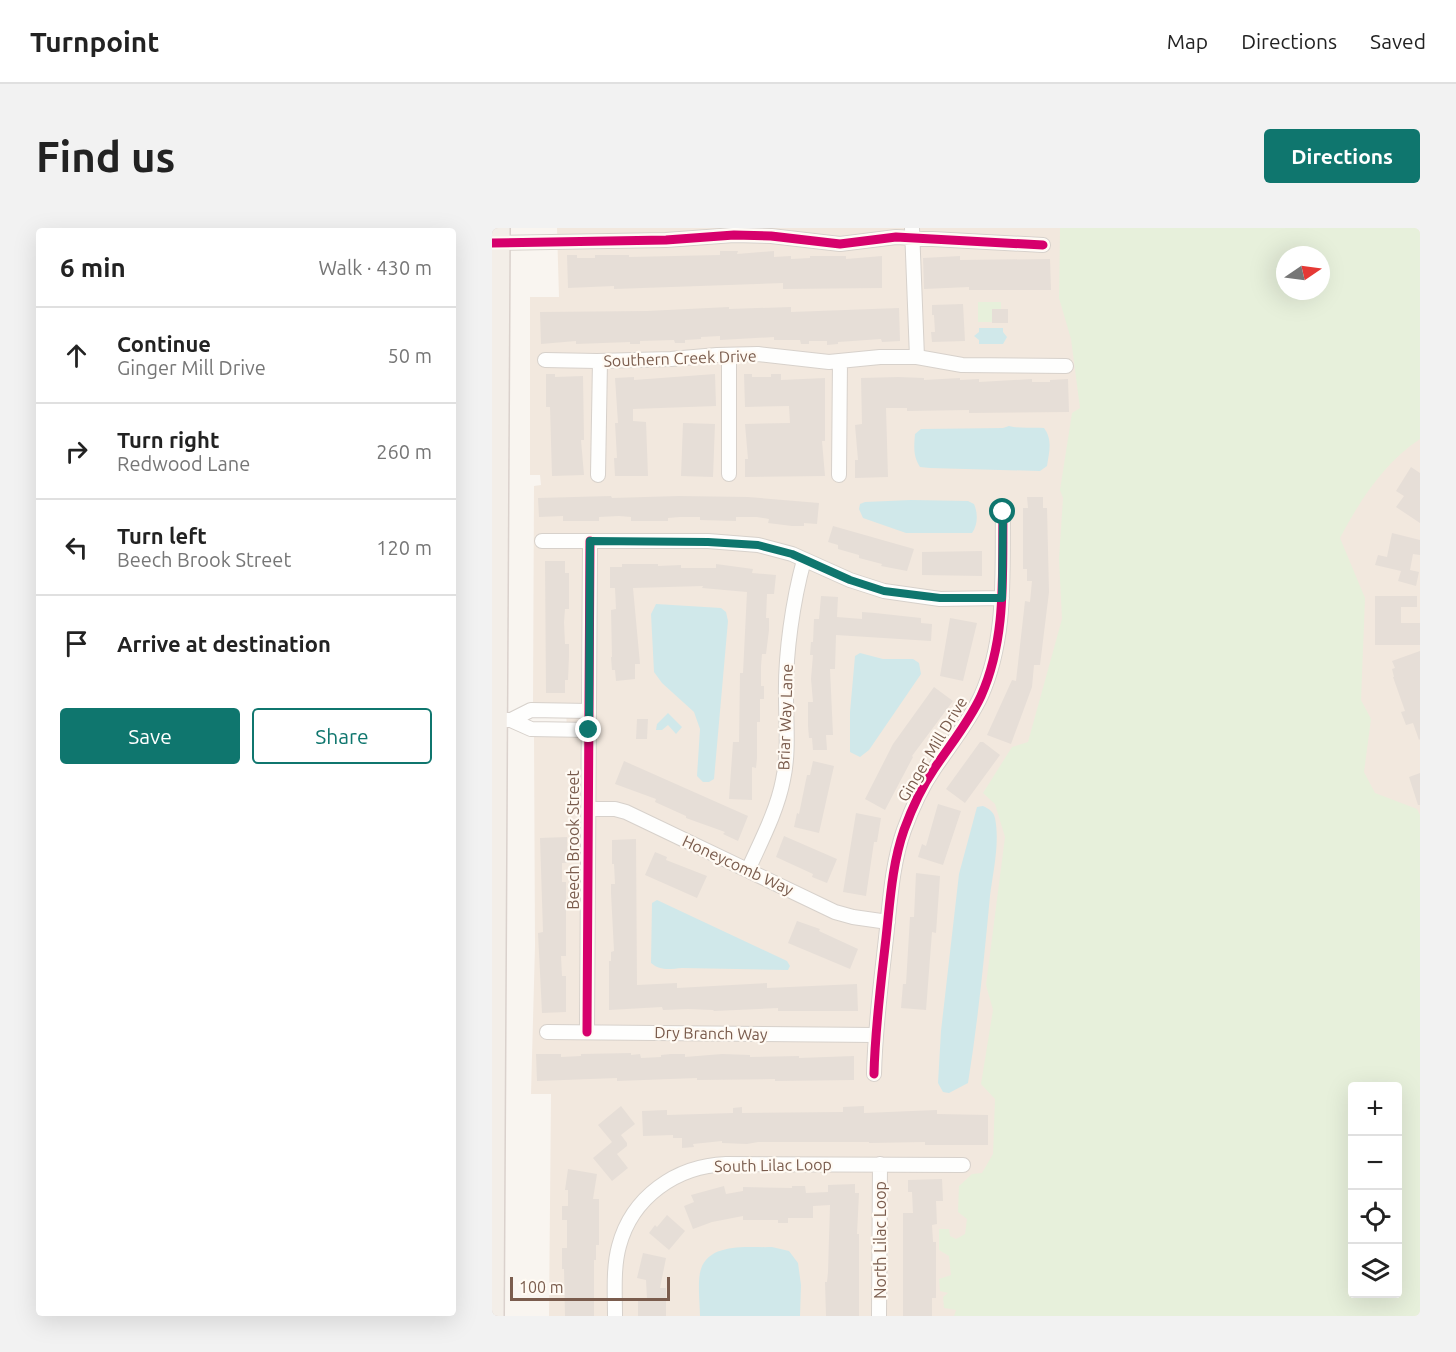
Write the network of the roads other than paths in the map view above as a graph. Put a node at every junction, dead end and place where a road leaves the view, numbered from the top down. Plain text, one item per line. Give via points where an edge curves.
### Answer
1 (744, 232) edge
2 (912, 233) edge
3 (589, 234) edge
4 (497, 238) edge
5 (1043, 245) dead end
6 (729, 355) junction
7 (917, 357) junction
8 (545, 360) dead end
9 (600, 361) junction
10 (840, 361) junction
11 (1066, 366) dead end
12 (729, 474) dead end
13 (840, 474) dead end
14 (598, 475) dead end
15 (1003, 512) dead end
16 (542, 541) dead end
17 (590, 541) junction
18 (804, 560) junction
19 (1002, 598) junction
20 (589, 711) junction
21 (500, 720) edge
22 (589, 730) junction
23 (588, 809) junction
24 (748, 870) junction
25 (888, 922) junction
26 (547, 1032) dead end
27 (587, 1032) junction
28 (875, 1035) junction
29 (874, 1074) dead end
30 (880, 1164) junction
31 (963, 1165) dead end
32 (493, 1316) edge
33 (615, 1316) edge
34 (879, 1316) edge

1 - 2 street via 840,244
1 - 3 street via 666,240
2 - 5 street
2 - 7 street
3 - 4 street
4 - 21 main road
6 - 9 street, Southern Creek Drive
6 - 10 street, Southern Creek Drive
6 - 12 street
7 - 10 street, Southern Creek Drive
7 - 11 street, Southern Creek Drive via 962,365
8 - 9 street, Southern Creek Drive
9 - 14 street
10 - 13 street
15 - 19 street, Ginger Mill Drive
16 - 17 street
17 - 18 street via 758,545
17 - 20 street, Beech Brook Street
18 - 19 street via 884,591 940,598
18 - 24 street, Briar Way Lane via 786,671 787,749 783,779 777,804
19 - 25 street, Ginger Mill Drive via 993,663 981,696 915,801 903,832
20 - 21 street via 531,710
20 - 22 street, Beech Brook Street
21 - 22 street via 531,729
21 - 32 main road
22 - 23 street, Beech Brook Street
23 - 24 street, Honeycomb Way via 626,812
23 - 27 street, Beech Brook Street
24 - 25 street, Honeycomb Way via 835,912
25 - 28 street, Ginger Mill Drive
26 - 27 street, Dry Branch Way
27 - 28 street, Dry Branch Way
28 - 29 street, Ginger Mill Drive
30 - 31 street, South Lilac Loop
30 - 33 street, South Lilac Loop via 716,1164 668,1180 642,1202 624,1230 616,1264
30 - 34 street, North Lilac Loop

